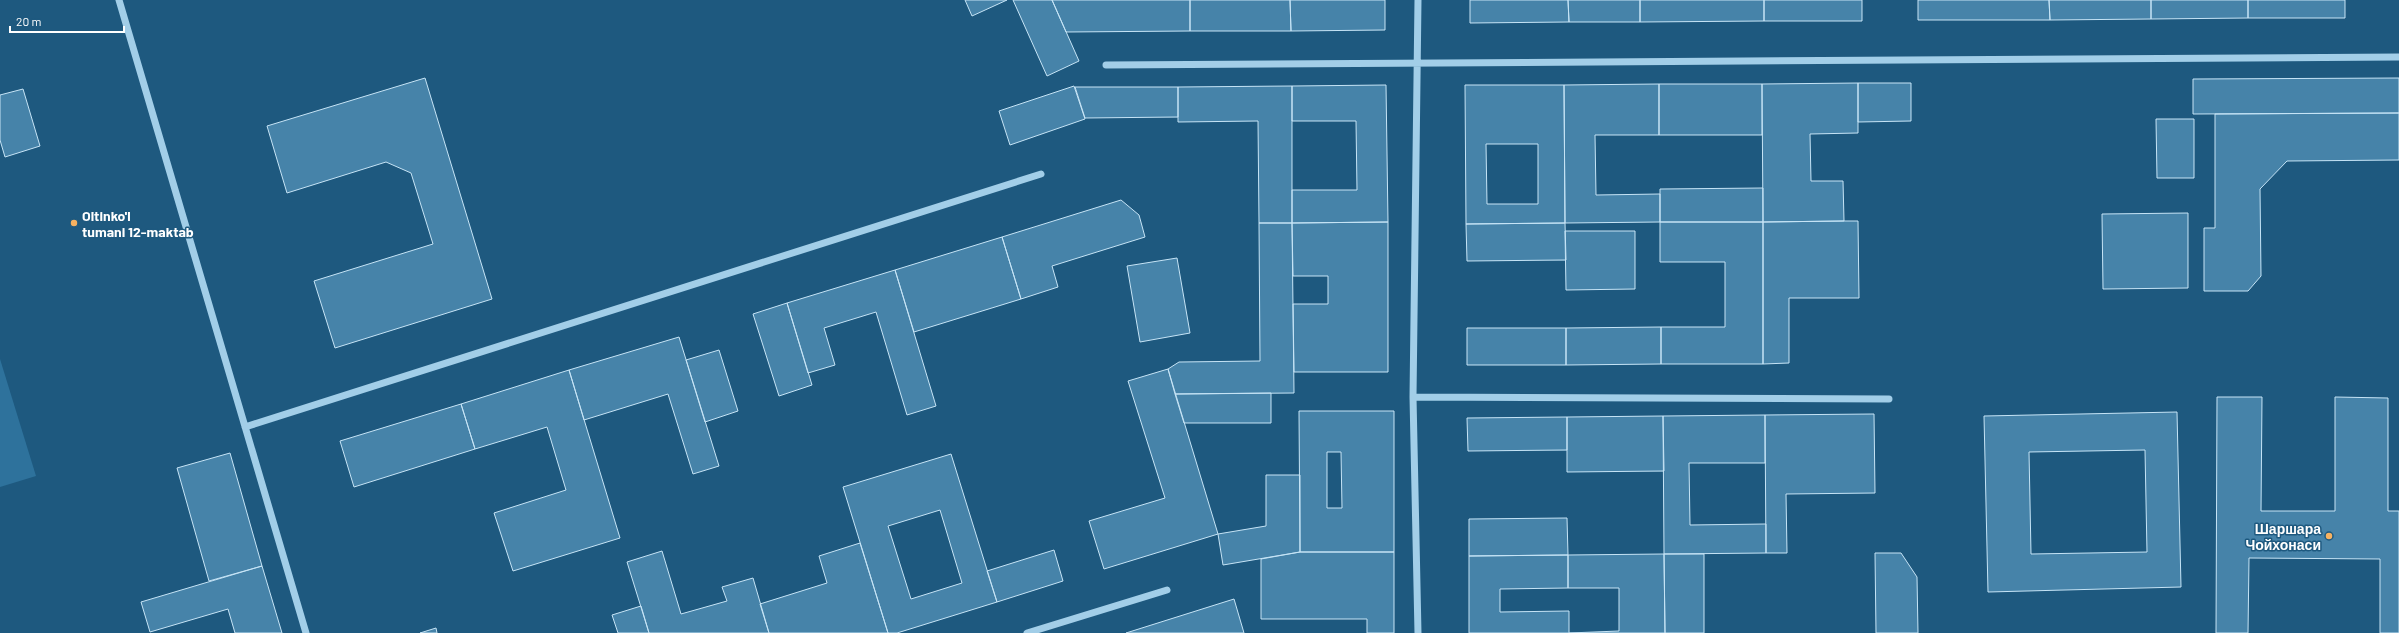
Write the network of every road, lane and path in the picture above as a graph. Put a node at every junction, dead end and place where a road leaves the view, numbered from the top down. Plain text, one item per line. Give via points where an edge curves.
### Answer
1 (119, 0) edge
2 (1418, 0) edge
3 (2399, 57) edge
4 (1419, 64) junction
5 (1106, 65) dead end
6 (1041, 174) dead end
7 (1413, 397) junction
8 (1889, 399) dead end
9 (245, 427) junction
10 (1167, 590) dead end
11 (306, 633) edge
12 (1027, 633) edge
13 (1418, 633) edge

1 - 9 street
2 - 4 street
3 - 4 street
4 - 5 street
4 - 7 street
6 - 9 street
7 - 8 street
7 - 13 street
9 - 11 street
10 - 12 street

